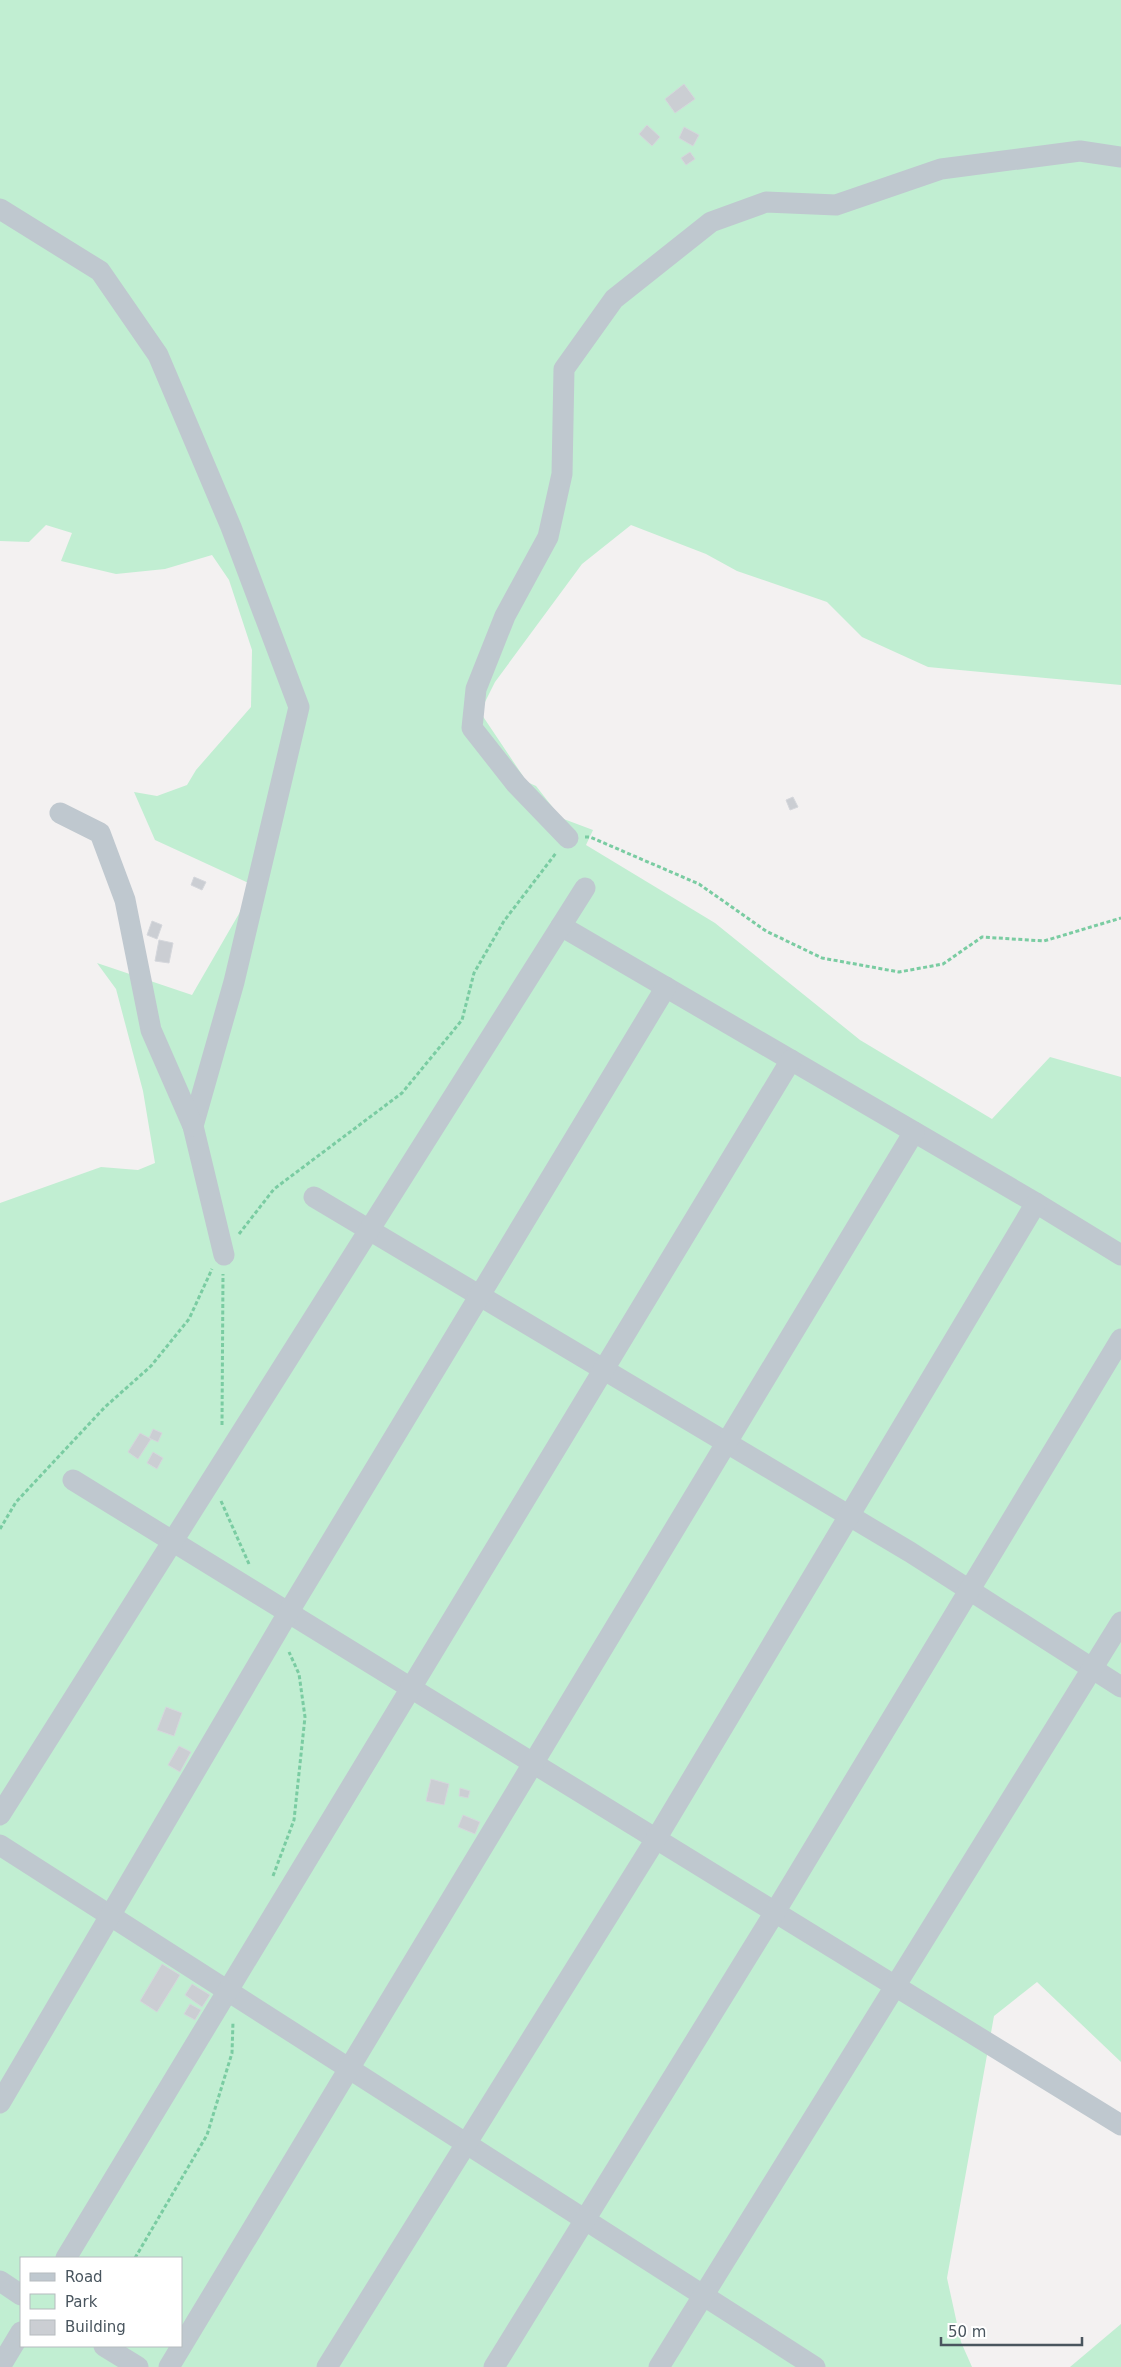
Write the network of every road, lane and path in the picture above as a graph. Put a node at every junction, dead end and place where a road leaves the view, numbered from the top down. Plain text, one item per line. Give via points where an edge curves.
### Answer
1 (1121, 157) edge
2 (0, 209) edge
3 (60, 813) dead end
4 (568, 838) junction
5 (585, 888) dead end
6 (1121, 918) edge
7 (561, 926) junction
8 (666, 987) junction
9 (791, 1060) junction
10 (194, 1126) junction
11 (914, 1132) junction
12 (314, 1197) dead end
13 (1036, 1203) junction
14 (369, 1230) junction
15 (224, 1255) junction
16 (1121, 1255) edge
17 (480, 1296) junction
18 (1121, 1339) edge
19 (604, 1369) junction
20 (727, 1443) junction
21 (221, 1464) junction
22 (73, 1480) dead end
23 (849, 1516) junction
24 (0, 1529) edge
25 (172, 1542) junction
26 (970, 1590) junction
27 (264, 1598) junction
28 (283, 1621) junction
29 (1121, 1622) edge
30 (1093, 1669) junction
31 (1121, 1687) edge
32 (411, 1688) junction
33 (534, 1764) junction
34 (0, 1815) edge
35 (656, 1839) junction
36 (0, 1845) edge
37 (270, 1882) dead end
38 (775, 1912) junction
39 (110, 1915) junction
40 (895, 1986) junction
41 (230, 1992) junction
42 (349, 2069) junction
43 (0, 2103) edge
44 (1121, 2125) edge
45 (466, 2144) junction
46 (585, 2220) junction
47 (67, 2257) edge
48 (136, 2257) edge
49 (0, 2281) edge
50 (20, 2293) edge
51 (703, 2296) junction
52 (20, 2334) edge
53 (182, 2345) edge
54 (106, 2347) edge
55 (181, 2347) edge
56 (0, 2367) edge
57 (138, 2367) edge
58 (169, 2367) edge
59 (327, 2367) edge
60 (494, 2367) edge
61 (659, 2367) edge
62 (815, 2367) edge

1 - 4 street via 1080,151 942,169 836,205 766,202 711,222 614,298 564,369 562,474 548,537 505,616 476,689 472,728 516,784
2 - 10 street via 100,271 158,355 231,527 299,707 234,982
3 - 10 street via 100,833 125,900 151,1030
4 - 6 path via 590,837 699,884 766,931 822,958 899,972 943,964 982,938 1044,940
4 - 15 path via 504,921 474,973 462,1020 402,1093 274,1188
5 - 7 street
7 - 8 street
7 - 14 street
8 - 9 street
8 - 17 street
9 - 11 street
9 - 19 street
10 - 15 street
11 - 13 street
11 - 20 street
12 - 14 street
13 - 16 street
13 - 23 street
14 - 17 street
14 - 21 street
15 - 21 path
15 - 24 path via 210,1271 188,1319 151,1366 105,1407 16,1502
17 - 19 street
17 - 28 street
18 - 26 street
19 - 20 street
19 - 32 street
20 - 23 street
20 - 33 street
21 - 25 street
21 - 27 path via 221,1503
22 - 25 street
23 - 26 street
23 - 35 street
25 - 27 street
25 - 34 street
26 - 30 street
26 - 38 street
27 - 28 street
28 - 32 street
28 - 37 path via 299,1674 305,1717 294,1820
28 - 39 street
29 - 30 street
30 - 31 street
30 - 40 street
32 - 33 street
32 - 41 street
33 - 35 street
33 - 42 street
35 - 38 street
35 - 45 street
36 - 39 street
38 - 40 street
38 - 46 street
39 - 41 street
39 - 43 street
40 - 44 street
40 - 51 street
41 - 42 street
41 - 47 street
41 - 48 path via 232,2053 206,2135
42 - 45 street
42 - 53 street
45 - 46 street
45 - 59 street
46 - 51 street
46 - 60 street
49 - 50 street
51 - 61 street
51 - 62 street
52 - 56 street
54 - 57 street
55 - 58 street

